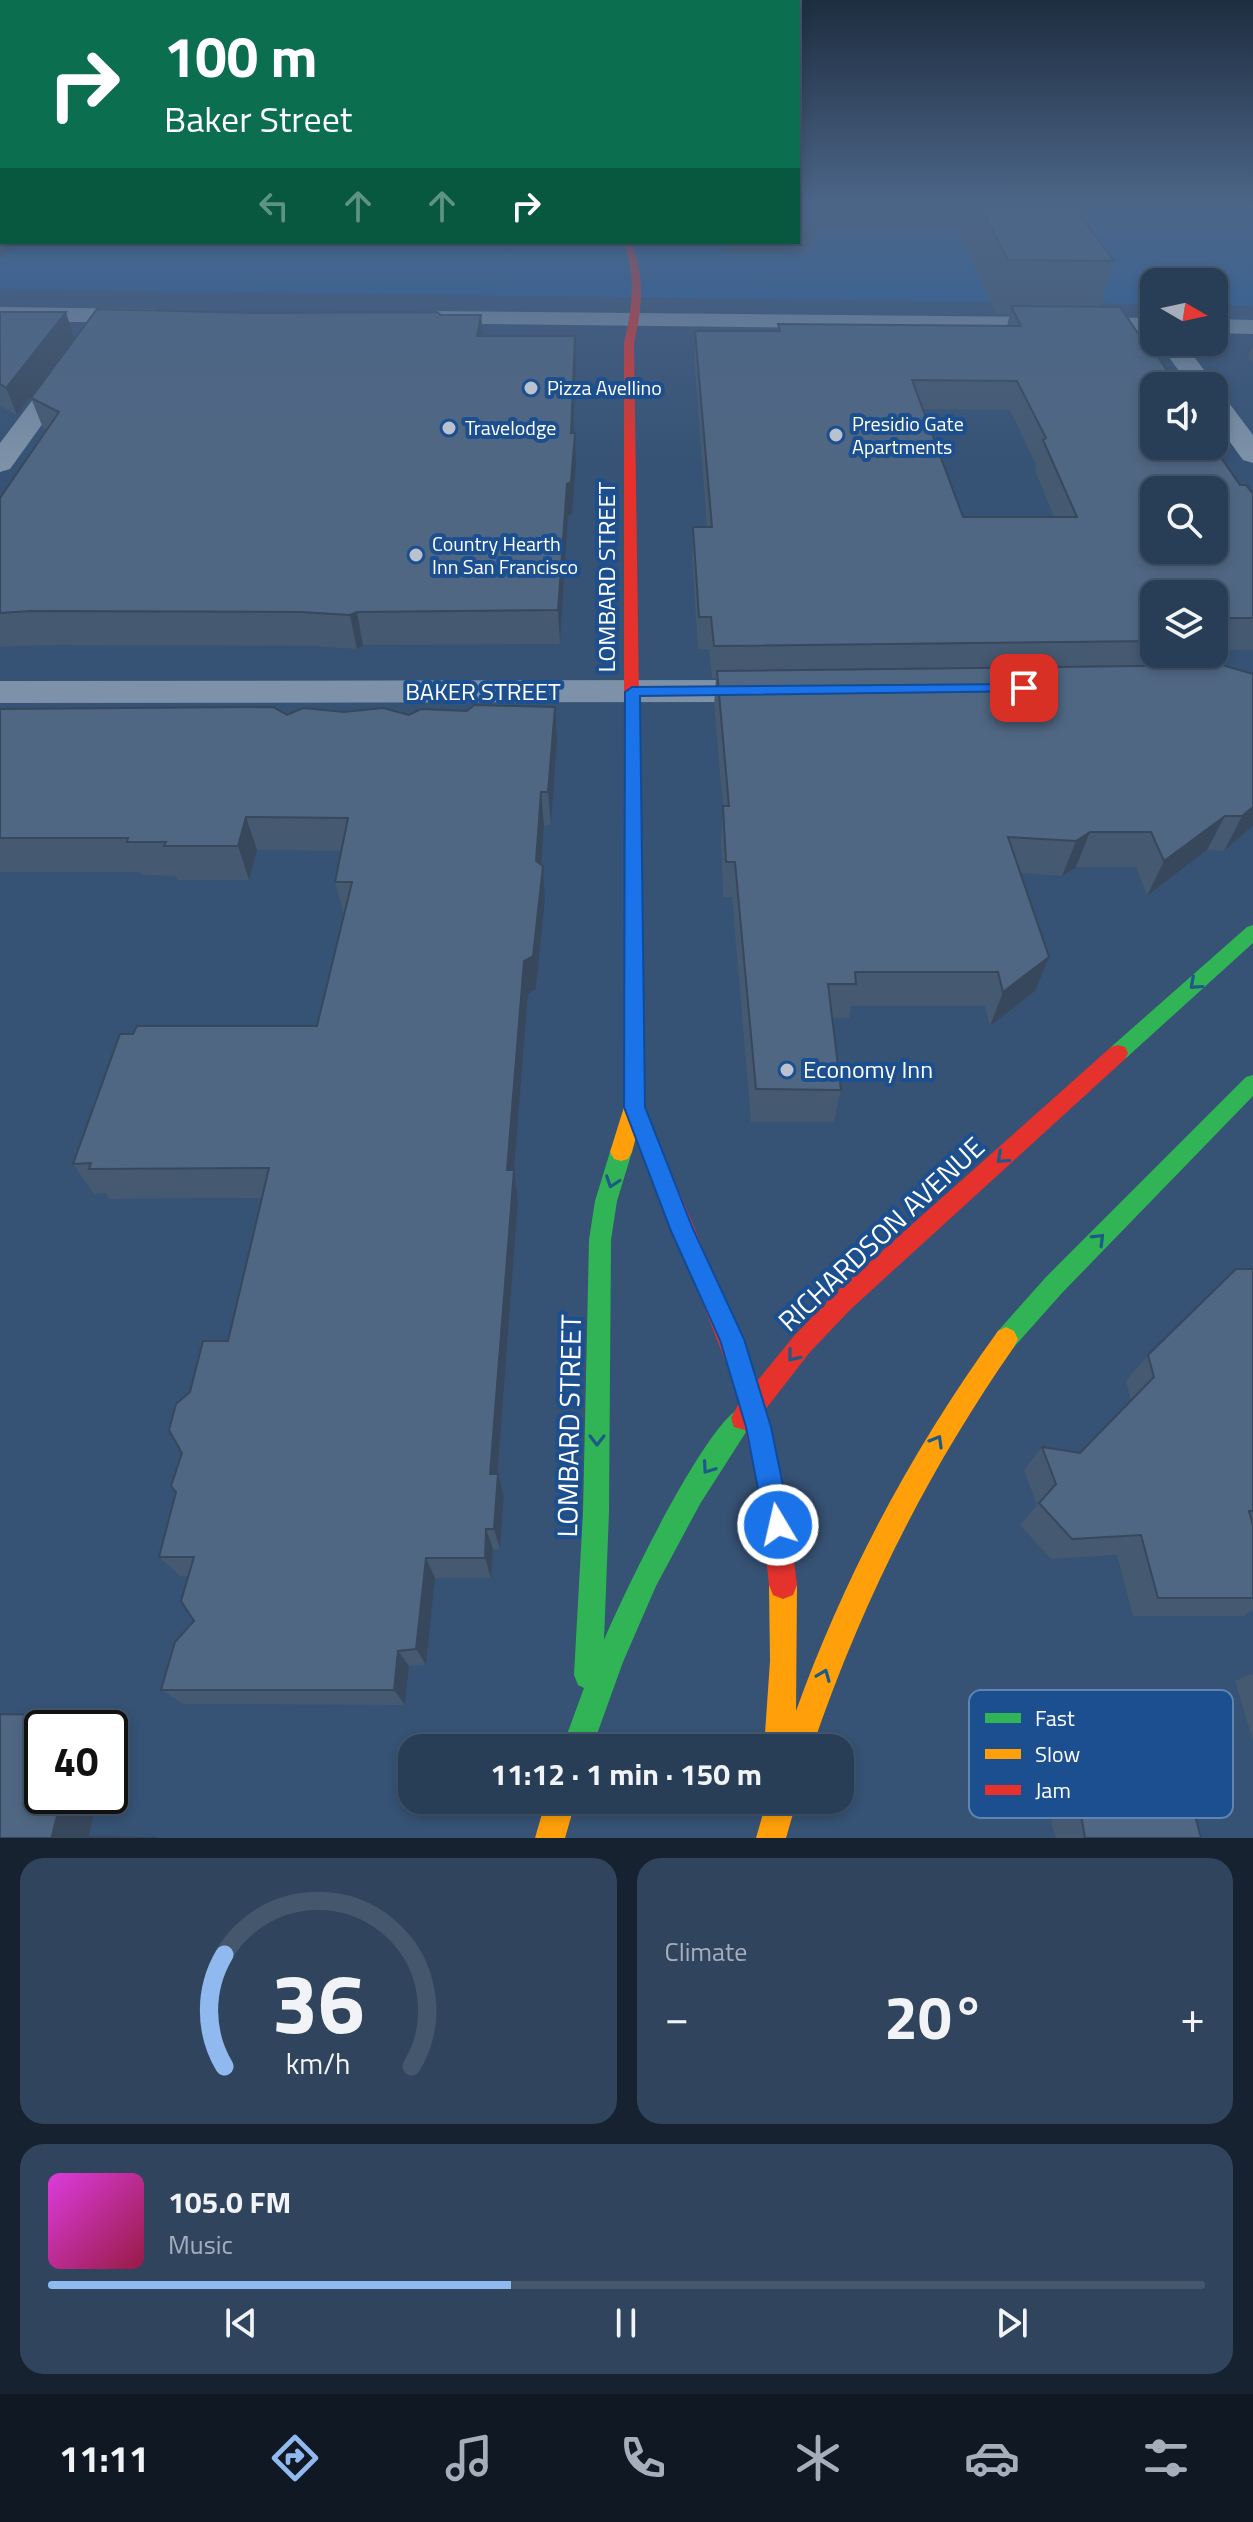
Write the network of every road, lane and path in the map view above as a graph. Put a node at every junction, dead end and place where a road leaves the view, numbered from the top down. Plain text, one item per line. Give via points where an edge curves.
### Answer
1 (637, 292) edge
2 (0, 314) edge
3 (107, 315) junction
4 (171, 316) edge
5 (403, 318) edge
6 (634, 319) junction
7 (1140, 325) edge
8 (1228, 326) edge
9 (1253, 327) edge
10 (1228, 420) edge
11 (1253, 454) edge
12 (0, 463) edge
13 (812, 691) edge
14 (0, 692) edge
15 (632, 692) junction
16 (1253, 932) edge
17 (1253, 1083) edge
18 (634, 1107) junction
19 (753, 1405) junction
20 (584, 1725) junction
21 (581, 1734) edge
22 (780, 1734) edge
23 (802, 1734) edge
24 (557, 1814) edge
25 (773, 1814) edge
26 (778, 1814) edge
27 (771, 1837) edge
28 (550, 1838) edge

1 - 6 main road, LOMBARD STREET
2 - 3 street
3 - 4 street
3 - 12 street
5 - 6 street
6 - 7 street
6 - 15 main road, LOMBARD STREET via 629,343
8 - 9 street
10 - 11 street
13 - 15 street, BAKER STREET
14 - 15 street, BAKER STREET
15 - 18 main road, LOMBARD STREET
16 -> 19 main road, RICHARDSON AVENUE via 851,1295
23 -> 17 main road via 851,1610 899,1511 971,1385 1054,1285
18 - 19 main road, LOMBARD STREET via 682,1231 732,1339
18 -> 20 main road, LOMBARD STREET via 600,1240 594,1606
19 -> 20 main road, RICHARDSON AVENUE via 703,1474 662,1545
19 - 22 main road, LOMBARD STREET via 782,1551
20 - 21 main road, LOMBARD STREET
24 - 28 main road
25 - 27 main road
26 - 27 main road

